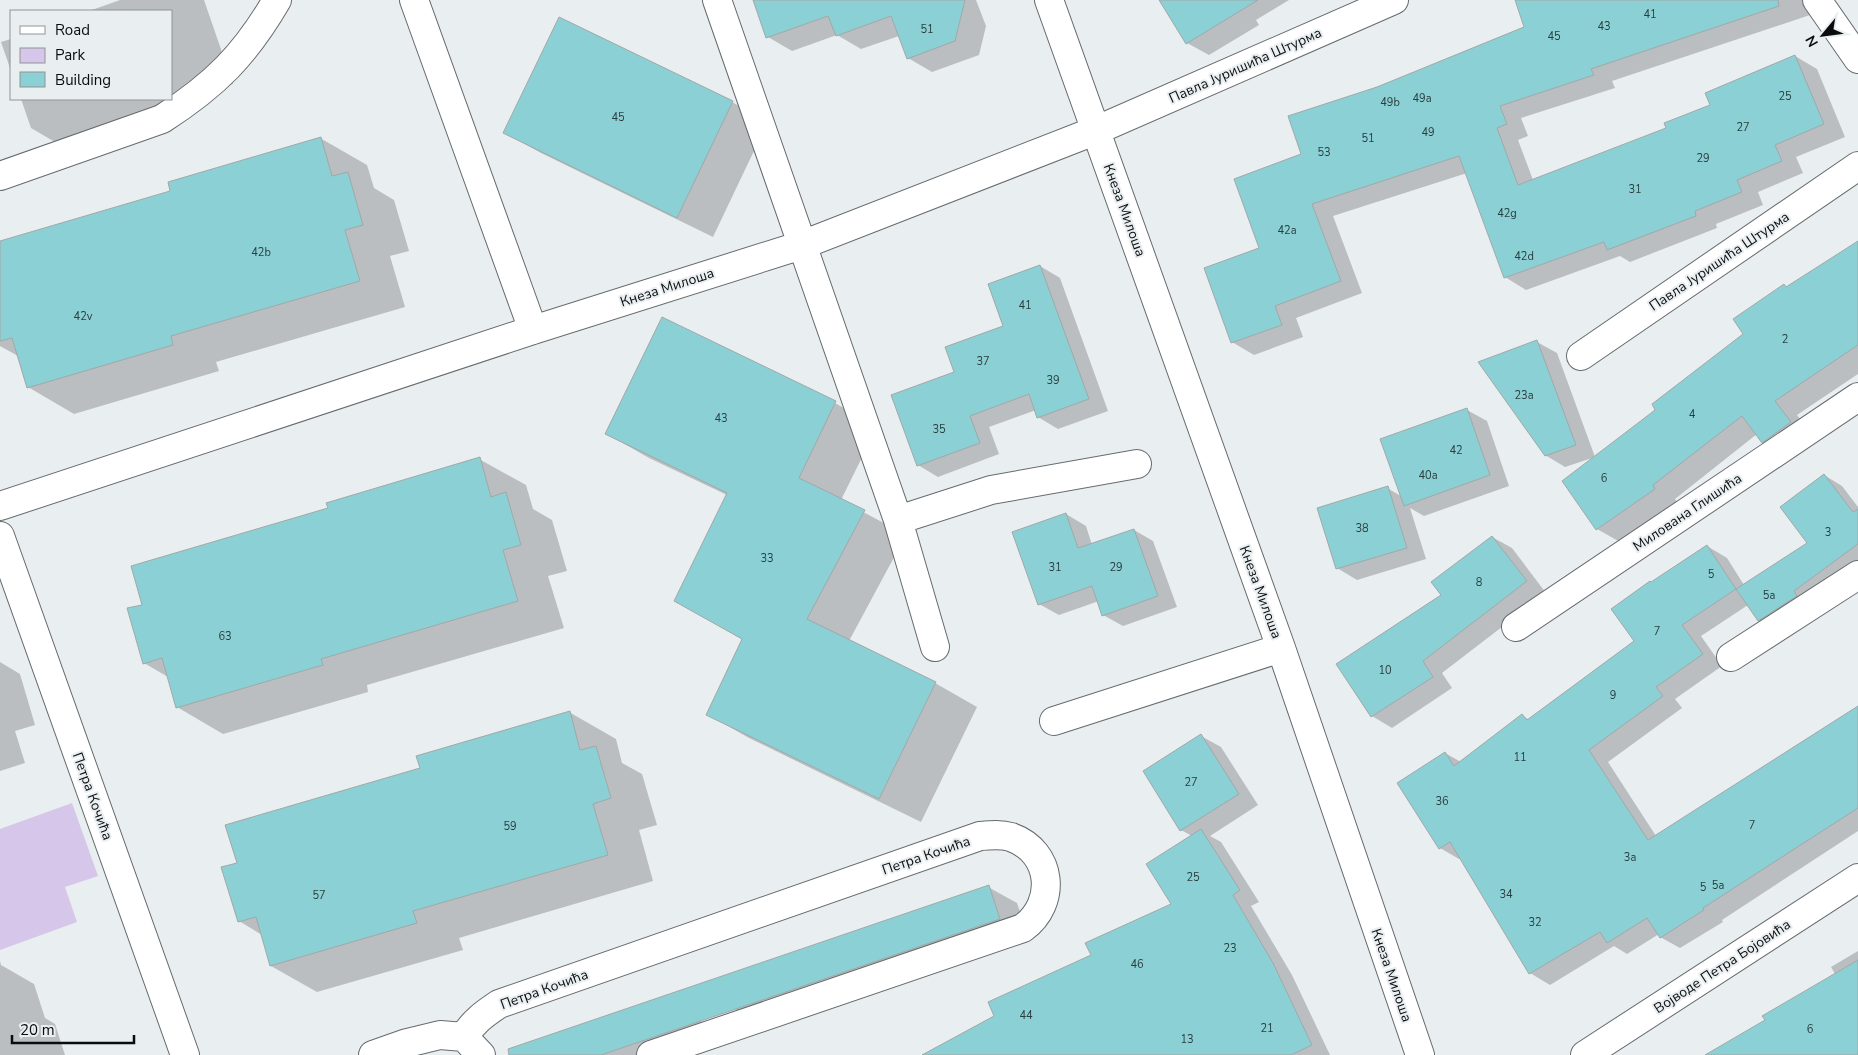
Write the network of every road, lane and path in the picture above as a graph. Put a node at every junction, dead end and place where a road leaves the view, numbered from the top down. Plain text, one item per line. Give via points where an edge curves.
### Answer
1 (277, 0) edge
2 (414, 0) edge
3 (717, 0) edge
4 (1049, 0) edge
5 (1394, 0) edge
6 (1818, 0) edge
7 (1858, 59) edge
8 (1097, 130) junction
9 (1858, 166) edge
10 (0, 176) edge
11 (802, 245) junction
12 (533, 330) junction
13 (1581, 356) dead end
14 (1858, 398) edge
15 (1137, 464) dead end
16 (0, 506) edge
17 (898, 520) junction
18 (0, 536) edge
19 (1858, 575) edge
20 (1516, 627) dead end
21 (936, 647) dead end
22 (1281, 648) junction
23 (1731, 657) dead end
24 (1054, 721) dead end
25 (1858, 878) edge
26 (472, 1046) edge
27 (185, 1055) edge
28 (372, 1055) edge
29 (651, 1055) edge
30 (1420, 1055) edge
31 (1585, 1055) edge

1 - 10 street via 248,46 228,68 162,119
2 - 12 street
3 - 11 street
4 - 8 street, Кнеза Милоша
5 - 8 street, Павла Јуришића Штурма
6 - 7 street
8 - 11 street, Кнеза Милоша
8 - 22 street, Кнеза Милоша
9 - 13 street, Павла Јуришића Штурма
11 - 12 street, Кнеза Милоша
11 - 17 street
12 - 16 street, Кнеза Милоша
14 - 20 street, Милована Глишића
15 - 17 street via 991,490
17 - 21 street
18 - 27 street, Петра Кочића
19 - 23 street
22 - 24 street
22 - 30 street, Кнеза Милоша
25 - 31 street, Војводе Петра Бојовића
26 - 28 street, Петра Кочића via 440,1034
26 - 29 street, Петра Кочића via 471,1026 499,1004 980,836 996,834 1011,837 1025,845 1043,868 1046,882 1041,910 1023,928

